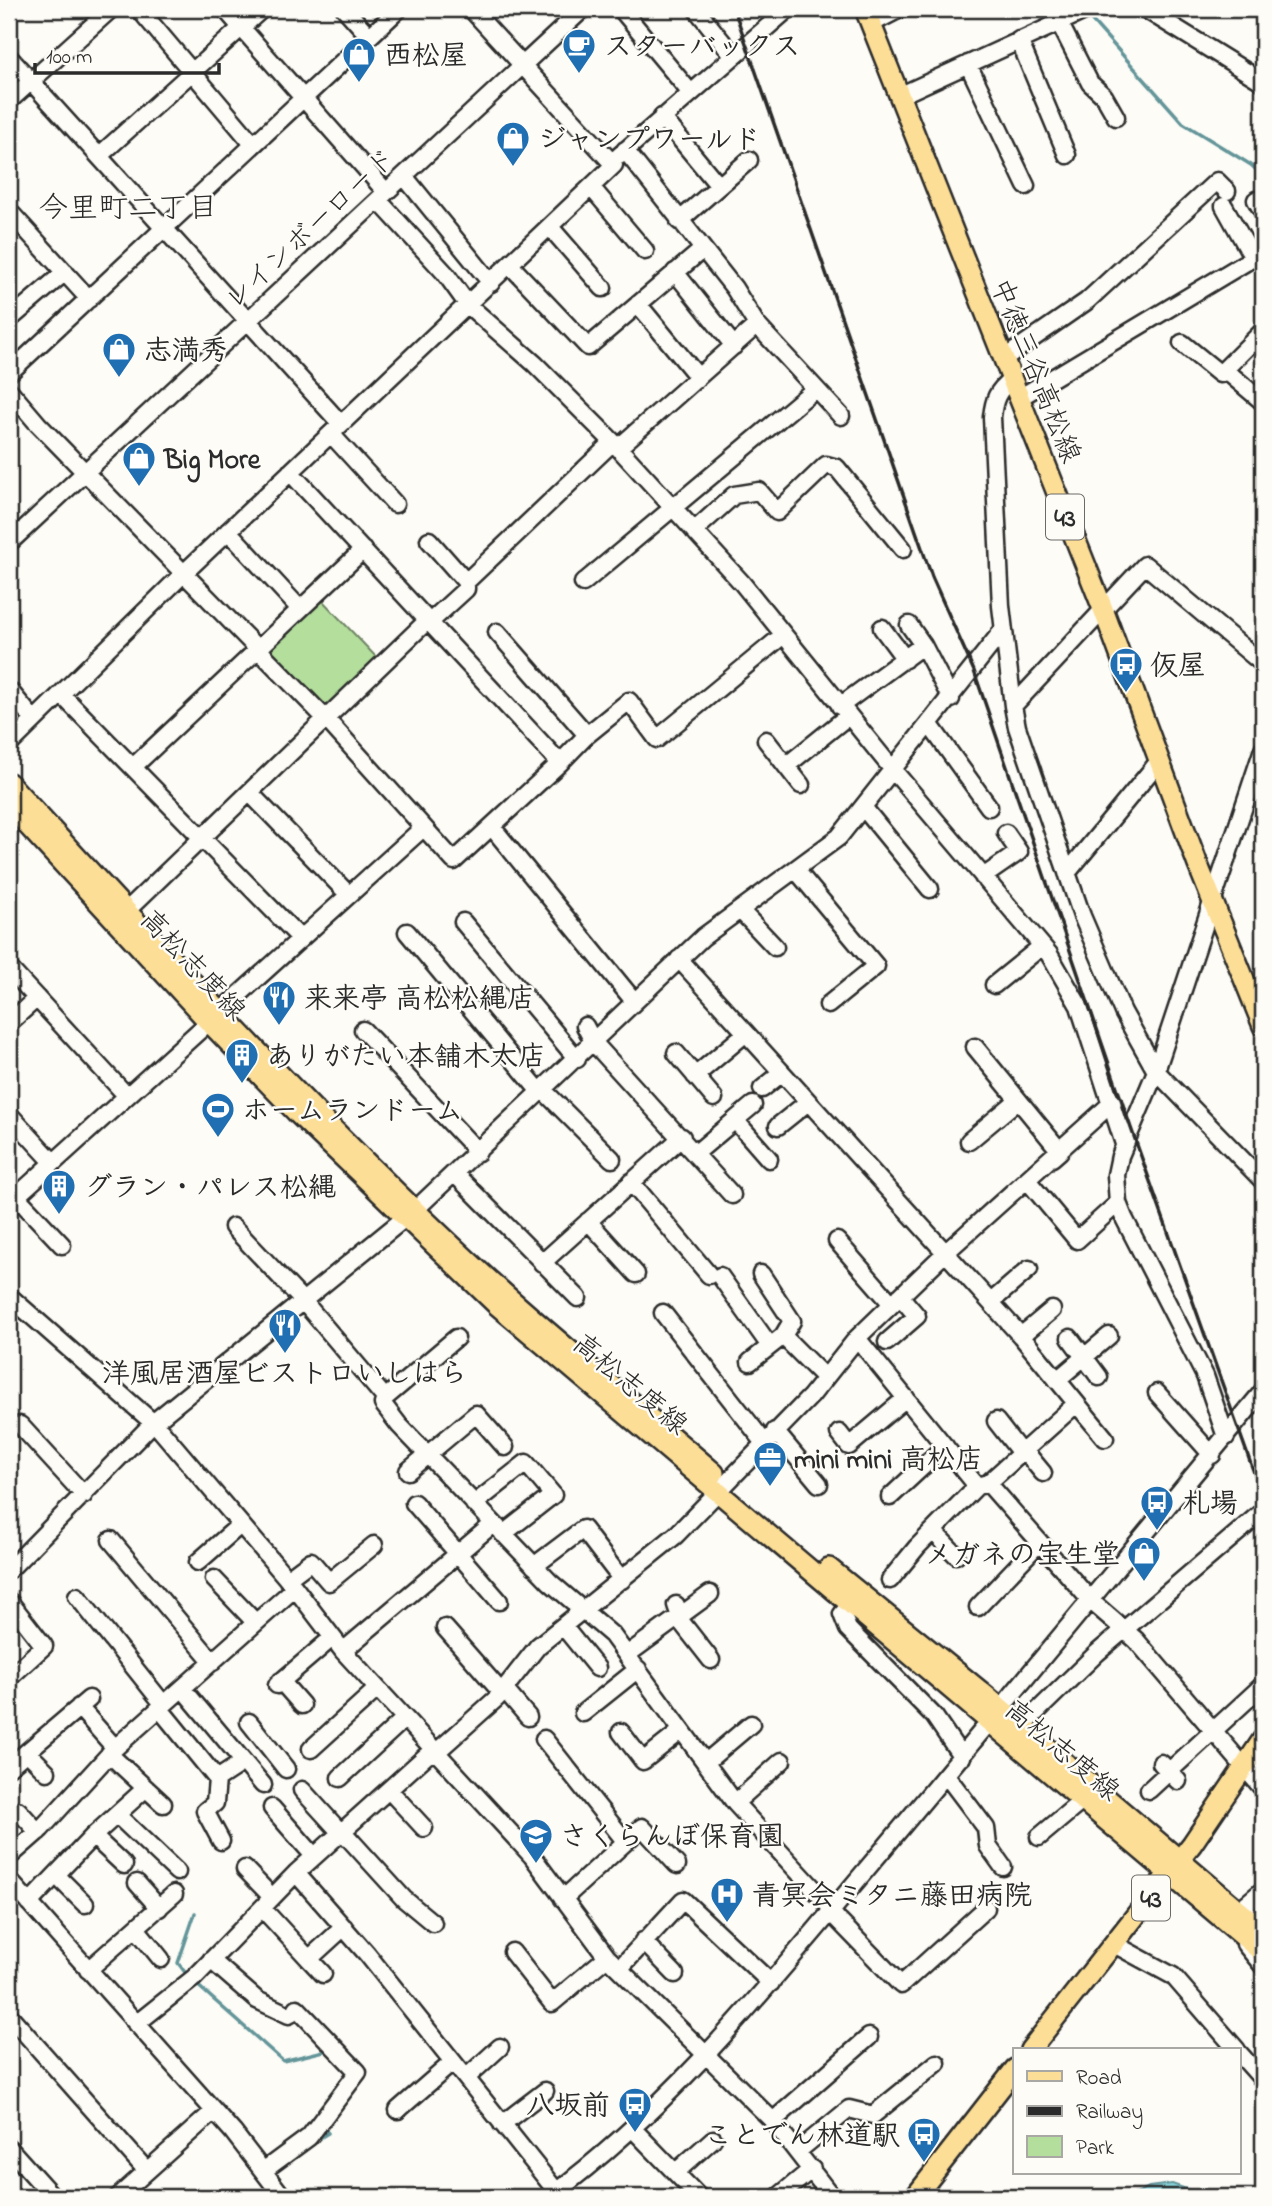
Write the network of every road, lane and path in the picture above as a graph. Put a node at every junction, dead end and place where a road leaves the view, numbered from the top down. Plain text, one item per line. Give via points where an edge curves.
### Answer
1 (111, 9) edge
2 (139, 9) edge
3 (225, 9) edge
4 (262, 9) edge
5 (345, 9) edge
6 (399, 9) edge
7 (583, 9) edge
8 (621, 9) edge
9 (696, 9) edge
10 (788, 9) edge
11 (900, 9) edge
12 (1089, 9) edge
13 (1145, 9) edge
14 (477, 11) edge
15 (868, 16) edge
16 (1059, 22) junction
17 (242, 27) junction
18 (369, 36) junction
19 (1019, 40) junction
20 (733, 55) junction
21 (9, 57) edge
22 (968, 64) junction
23 (521, 66) junction
24 (193, 73) junction
25 (31, 81) junction
26 (1263, 82) edge
27 (690, 92) junction
28 (901, 95) junction
29 (304, 97) junction
30 (9, 101) edge
31 (662, 117) junction
32 (1116, 117) dead end
33 (253, 144) junction
34 (625, 150) junction
35 (1067, 155) dead end
36 (99, 156) junction
37 (749, 160) dead end
38 (612, 163) junction
39 (404, 176) junction
40 (719, 186) junction
41 (592, 187) junction
42 (1026, 187) dead end
43 (382, 196) junction
44 (9, 211) edge
45 (679, 220) junction
46 (550, 227) junction
47 (164, 228) junction
48 (703, 249) junction
49 (645, 250) dead end
50 (1258, 255) edge
51 (510, 265) junction
52 (65, 272) junction
53 (676, 272) junction
54 (491, 283) junction
55 (603, 288) dead end
56 (89, 299) junction
57 (638, 304) junction
58 (468, 305) junction
59 (9, 320) edge
60 (247, 322) junction
61 (757, 325) junction
62 (1263, 331) edge
63 (1181, 342) dead end
64 (734, 345) junction
65 (1003, 359) junction
66 (1225, 370) junction
67 (9, 373) edge
68 (698, 377) junction
69 (815, 389) junction
70 (1015, 389) junction
71 (9, 390) edge
72 (1263, 402) edge
73 (841, 416) dead end
74 (336, 429) junction
75 (615, 445) junction
76 (86, 471) junction
77 (290, 472) junction
78 (395, 503) dead end
79 (673, 508) junction
80 (228, 531) junction
81 (694, 531) junction
82 (429, 540) dead end
83 (9, 543) edge
84 (903, 549) dead end
85 (363, 550) junction
86 (184, 573) junction
87 (466, 582) junction
88 (583, 583) dead end
89 (300, 609) junction
90 (1103, 609) junction
91 (429, 621) junction
92 (909, 625) dead end
93 (882, 628) dead end
94 (1003, 630) junction
95 (497, 632) dead end
96 (782, 636) junction
97 (923, 645) junction
98 (258, 649) junction
99 (905, 659) junction
100 (1263, 664) edge
101 (9, 690) edge
102 (61, 694) junction
103 (951, 699) junction
104 (1013, 706) junction
105 (844, 711) junction
106 (34, 720) junction
107 (327, 720) junction
108 (930, 724) junction
109 (587, 735) junction
110 (766, 740) dead end
111 (9, 745) edge
112 (1263, 749) edge
113 (1159, 761) junction
114 (560, 763) junction
115 (786, 766) junction
116 (133, 767) junction
117 (893, 770) junction
118 (9, 783) edge
119 (801, 785) dead end
120 (250, 793) junction
121 (9, 804) edge
122 (863, 807) junction
123 (989, 807) dead end
124 (492, 827) junction
125 (423, 828) junction
126 (1006, 833) dead end
127 (203, 838) junction
128 (796, 870) junction
129 (1067, 873) junction
130 (984, 877) junction
131 (930, 889) dead end
132 (349, 895) junction
133 (1213, 898) junction
134 (741, 911) junction
135 (121, 916) junction
136 (463, 922) dead end
137 (407, 932) dead end
138 (301, 939) junction
139 (1042, 946) junction
140 (775, 947) dead end
141 (679, 959) junction
142 (9, 968) edge
143 (994, 985) dead end
144 (37, 998) junction
145 (634, 1001) junction
146 (828, 1005) dead end
147 (214, 1017) junction
148 (9, 1023) edge
149 (585, 1026) dead end
150 (1263, 1026) edge
151 (363, 1030) dead end
152 (746, 1033) junction
153 (594, 1042) junction
154 (975, 1047) dead end
155 (676, 1053) dead end
156 (577, 1059) junction
157 (1156, 1072) junction
158 (782, 1073) junction
159 (695, 1076) junction
160 (762, 1089) dead end
161 (542, 1092) junction
162 (126, 1096) junction
163 (714, 1098) dead end
164 (1018, 1100) junction
165 (808, 1102) junction
166 (1113, 1102) junction
167 (753, 1105) dead end
168 (9, 1114) edge
169 (735, 1120) junction
170 (778, 1126) dead end
171 (682, 1137) junction
172 (969, 1141) dead end
173 (1124, 1144) junction
174 (1059, 1151) junction
175 (478, 1152) junction
176 (696, 1153) junction
177 (612, 1159) dead end
178 (769, 1159) dead end
179 (52, 1162) junction
180 (455, 1174) junction
181 (1028, 1181) junction
182 (1263, 1181) edge
183 (631, 1182) junction
184 (732, 1195) dead end
185 (12, 1199) edge
186 (1118, 1203) junction
187 (1000, 1205) junction
188 (411, 1214) junction
189 (588, 1221) junction
190 (233, 1227) dead end
191 (837, 1241) dead end
192 (62, 1245) dead end
193 (945, 1253) junction
194 (542, 1263) junction
195 (1029, 1269) dead end
196 (636, 1274) dead end
197 (761, 1274) dead end
198 (578, 1298) dead end
199 (10, 1300) edge
200 (896, 1300) junction
201 (304, 1302) junction
202 (991, 1303) junction
203 (1052, 1310) dead end
204 (663, 1313) dead end
205 (1021, 1336) junction
206 (1109, 1336) dead end
207 (456, 1338) dead end
208 (857, 1338) junction
209 (1070, 1338) dead end
210 (776, 1341) junction
211 (887, 1342) dead end
212 (1085, 1358) junction
213 (750, 1362) dead end
214 (1100, 1377) dead end
215 (825, 1378) junction
216 (1057, 1380) junction
217 (1263, 1391) edge
218 (1157, 1393) dead end
219 (385, 1398) junction
220 (906, 1398) junction
221 (1076, 1404) junction
222 (996, 1420) dead end
223 (154, 1422) junction
224 (20, 1425) dead end
225 (839, 1433) dead end
226 (770, 1437) junction
227 (1226, 1437) junction
228 (1105, 1438) dead end
229 (945, 1446) junction
230 (505, 1447) dead end
231 (1023, 1451) junction
232 (429, 1454) junction
233 (1212, 1455) junction
234 (408, 1471) dead end
235 (1043, 1473) dead end
236 (819, 1484) dead end
237 (982, 1485) junction
238 (721, 1487) junction
239 (84, 1495) junction
240 (890, 1497) dead end
241 (414, 1503) dead end
242 (474, 1504) junction
243 (1263, 1511) edge
244 (240, 1525) junction
245 (498, 1529) junction
246 (933, 1531) junction
247 (111, 1540) dead end
248 (373, 1544) dead end
249 (1038, 1544) junction
250 (458, 1554) junction
251 (956, 1555) dead end
252 (198, 1562) dead end
253 (11, 1563) edge
254 (534, 1566) junction
255 (214, 1579) dead end
256 (622, 1580) junction
257 (890, 1580) dead end
258 (291, 1584) junction
259 (710, 1594) dead end
260 (77, 1596) dead end
261 (9, 1601) edge
262 (499, 1601) dead end
263 (1091, 1601) junction
264 (851, 1604) junction
265 (978, 1607) dead end
266 (679, 1610) junction
267 (582, 1611) junction
268 (255, 1622) junction
269 (563, 1626) junction
270 (445, 1628) dead end
271 (1124, 1629) junction
272 (338, 1644) junction
273 (628, 1654) junction
274 (711, 1660) dead end
275 (213, 1662) junction
276 (597, 1668) dead end
277 (638, 1669) junction
278 (9, 1678) edge
279 (1262, 1686) edge
280 (183, 1689) junction
281 (377, 1689) junction
282 (503, 1692) junction
283 (302, 1705) dead end
284 (162, 1707) junction
285 (583, 1713) dead end
286 (995, 1716) junction
287 (528, 1717) dead end
288 (404, 1719) junction
289 (751, 1724) dead end
290 (1022, 1726) junction
291 (681, 1731) junction
292 (621, 1732) dead end
293 (1215, 1733) junction
294 (544, 1738) dead end
295 (1263, 1739) edge
296 (226, 1742) junction
297 (311, 1749) dead end
298 (112, 1751) junction
299 (434, 1751) junction
300 (27, 1752) junction
301 (962, 1757) junction
302 (782, 1761) dead end
303 (243, 1762) junction
304 (706, 1762) junction
305 (9, 1767) edge
306 (1244, 1767) junction
307 (47, 1772) dead end
308 (946, 1775) junction
309 (340, 1778) dead end
310 (217, 1779) junction
311 (146, 1788) junction
312 (1263, 1789) edge
313 (302, 1790) dead end
314 (389, 1790) junction
315 (1149, 1790) dead end
316 (1082, 1801) junction
317 (735, 1803) junction
318 (163, 1804) dead end
319 (272, 1808) dead end
320 (18, 1810) dead end
321 (117, 1815) junction
322 (424, 1828) dead end
323 (38, 1832) junction
324 (343, 1833) junction
325 (93, 1836) junction
326 (1039, 1837) dead end
327 (221, 1841) dead end
328 (625, 1841) junction
329 (314, 1856) junction
330 (9, 1857) edge
331 (124, 1865) dead end
332 (677, 1865) dead end
333 (1003, 1867) dead end
334 (1175, 1867) junction
335 (245, 1869) dead end
336 (177, 1872) dead end
337 (296, 1873) junction
338 (57, 1876) junction
339 (137, 1883) dead end
340 (1263, 1890) edge
341 (16, 1894) edge
342 (174, 1894) dead end
343 (563, 1899) junction
344 (85, 1903) dead end
345 (267, 1903) junction
346 (159, 1908) junction
347 (986, 1908) dead end
348 (832, 1910) junction
349 (1239, 1910) junction
350 (433, 1923) dead end
351 (1263, 1924) edge
352 (344, 1927) junction
353 (136, 1928) junction
354 (1263, 1931) edge
355 (1238, 1933) junction
356 (643, 1941) junction
357 (1114, 1944) junction
358 (512, 1952) dead end
359 (1263, 1953) edge
360 (607, 1957) junction
361 (161, 1959) dead end
362 (309, 1959) junction
363 (211, 1960) junction
364 (1263, 1966) edge
365 (620, 1968) junction
366 (88, 1970) junction
367 (323, 1974) dead end
368 (676, 1974) dead end
369 (771, 1983) junction
370 (9, 2015) edge
371 (136, 2024) junction
372 (869, 2037) dead end
373 (500, 2047) dead end
374 (1032, 2048) edge
375 (1235, 2048) edge
376 (707, 2054) junction
377 (1240, 2054) edge
378 (453, 2062) junction
379 (937, 2063) dead end
380 (1013, 2072) edge
381 (466, 2078) junction
382 (1263, 2080) edge
383 (545, 2091) dead end
384 (398, 2110) dead end
385 (214, 2111) junction
386 (773, 2121) junction
387 (502, 2124) junction
388 (632, 2128) junction
389 (713, 2139) dead end
390 (9, 2148) edge
391 (798, 2151) junction
392 (812, 2169) junction
393 (147, 2171) junction
394 (262, 2171) junction
395 (676, 2172) junction
396 (43, 2194) edge
397 (553, 2194) edge
398 (275, 2195) edge
399 (118, 2197) edge
400 (699, 2197) edge
401 (778, 2197) edge
402 (832, 2197) edge
403 (915, 2197) edge

1 - 25 street
2 - 24 street
3 - 17 street
4 - 17 street
5 - 18 street
6 - 18 street
7 - 23 street, レインボーロード
8 - 27 street
9 - 20 street
10 - 20 street
11 - 15 street
12 - 16 street
13 - 26 street
14 - 23 street
15 - 28 main road, 中徳三谷高松線 / 43
16 - 19 street
16 - 32 street via 1090,83
17 - 24 street
17 - 29 street
18 - 29 street
19 - 22 street
19 - 35 street
20 - 27 street
21 - 25 street
22 - 28 street
22 - 42 street
23 - 38 street
23 - 39 street, レインボーロード
24 - 33 street
24 - 36 street
25 - 30 street
25 - 36 street
27 - 31 street
28 - 65 main road, 中徳三谷高松線 / 43
29 - 33 street
29 - 43 street
31 - 34 street
31 - 40 street
33 - 47 street
34 - 38 street
34 - 45 street
36 - 47 street
37 - 40 street
38 - 41 street
39 - 43 street, レインボーロード
39 - 54 street
40 - 45 street
41 - 46 street
41 - 49 street
43 - 58 street
43 - 60 street, レインボーロード
44 - 52 street
45 - 48 street
46 - 51 street
46 - 55 street
47 - 56 street
47 - 60 street
48 - 53 street
48 - 61 street
50 - 65 street via 1217,181 1087,301
50 - 70 street
51 - 54 street
51 - 57 street via 587,347
52 - 56 street
52 - 59 street
53 - 57 street
53 - 64 street
54 - 58 street
56 - 67 street
57 - 68 street
58 - 74 street
58 - 75 street
60 - 74 street
60 - 76 street, レインボーロード
61 - 64 street
61 - 69 street
62 - 66 street
63 - 66 street via 1220,374
64 - 68 street
65 - 70 main road, 中徳三谷高松線 / 43
66 - 72 street
68 - 75 street
69 - 73 street
69 - 79 street
70 - 90 main road, 中徳三谷高松線 / 43
70 - 94 street via 1000,389 992,417
71 - 76 street
74 - 77 street
74 - 78 street
75 - 79 street
75 - 87 street
76 - 83 street, レインボーロード
76 - 86 street
77 - 80 street
77 - 85 street
79 - 81 street
79 - 88 street
80 - 86 street
80 - 89 street
81 - 84 street via 734,495 759,491 777,512 825,465 837,468
81 - 96 street
82 - 87 street
85 - 89 street
85 - 91 street
86 - 98 street
86 - 102 street
87 - 91 street via 466,589
89 - 98 street
90 - 100 street via 1145,565
90 - 104 street
90 - 113 main road, 中徳三谷高松線 / 43
91 - 107 street
91 - 114 street
92 - 97 street
93 - 99 street
94 - 103 street
94 - 104 street
95 - 109 street
96 - 105 street
96 - 109 street via 657,739 629,701
97 - 99 street
97 - 103 street
98 - 107 street
98 - 116 street
99 - 105 street
101 - 106 street
102 - 106 street
102 - 116 street
103 - 108 street
104 - 129 street
105 - 115 street
105 - 117 street
106 - 111 street
107 - 120 street
107 - 125 street
108 - 117 street
108 - 123 street
109 - 114 street
110 - 115 street
112 - 133 street
113 - 129 street
113 - 133 main road, 中徳三谷高松線 / 43
114 - 124 street
115 - 119 street
116 - 127 street
117 - 122 street
117 - 130 street
118 - 135 main road, 高松志度線
120 - 127 street
120 - 132 street
121 - 135 main road, 高松志度線
122 - 128 street via 839,837
122 - 131 street
124 - 125 street via 454,861
124 - 145 street
125 - 132 street
126 - 130 street via 1019,852
127 - 135 street
127 - 138 street
128 - 134 street
128 - 146 street via 876,966
129 - 157 street via 1123,1012
130 - 139 street
132 - 138 street
133 - 150 main road, 中徳三谷高松線 / 43
133 - 157 street
134 - 140 street
134 - 141 street
135 - 147 main road, 高松志度線
136 - 156 street
137 - 161 street
138 - 147 street
139 - 143 street
139 - 166 street via 1079,1006
141 - 145 street
141 - 152 street
142 - 144 street
144 - 148 street
144 - 162 street
145 - 153 street
147 - 162 street
147 - 188 main road, 高松志度線
149 - 153 street
151 - 175 street
152 - 158 street
152 - 159 street
153 - 156 street
153 - 171 street
154 - 164 street
155 - 159 street
156 - 161 street
157 - 173 street
157 - 182 street
158 - 160 street
158 - 165 street
159 - 163 street
161 - 175 street
161 - 177 street
162 - 179 street
164 - 172 street
164 - 174 street
165 - 170 street
165 - 193 street
166 - 173 street
166 - 174 street
167 - 169 street
168 - 179 street
169 - 176 street
169 - 178 street
171 - 176 street
171 - 183 street
173 - 186 street via 1116,1175
174 - 181 street
174 - 187 street
175 - 180 street
176 - 184 street
179 - 185 street
180 - 188 street
180 - 194 street
181 - 186 street via 1077,1240
181 - 187 street
183 - 189 street
183 - 210 street
185 - 192 street
186 - 227 street via 1205,1376
187 - 193 street
188 - 201 street
188 - 238 main road, 高松志度線 via 516,1322
189 - 194 street
189 - 196 street
190 - 201 street
191 - 200 street
193 - 200 street
193 - 202 street
194 - 198 street
195 - 202 street
197 - 210 street via 792,1321
199 - 223 street
200 - 208 street
200 - 211 street via 917,1316
201 - 219 street
201 - 223 street
202 - 205 street
203 - 205 street
204 - 226 street
205 - 216 street
206 - 212 street
207 - 219 street
208 - 215 street
208 - 220 street
209 - 212 street
210 - 213 street
210 - 215 street
212 - 214 street
212 - 216 street
215 - 226 street
216 - 221 street
217 - 227 street
218 - 233 street
219 - 232 street via 383,1404
220 - 225 street via 849,1446
220 - 229 street
221 - 228 street
221 - 231 street
222 - 231 street
223 - 239 street
223 - 244 street
224 - 239 street
226 - 236 street
226 - 238 street
227 - 233 street
229 - 237 street
229 - 240 street
230 - 232 street via 476,1414
231 - 235 street
231 - 237 street
232 - 234 street
232 - 242 street
233 - 263 street
237 - 246 street
237 - 249 street
238 - 256 street via 676,1535
238 - 264 main road, 高松志度線
238 - 286 main road, 高松志度線
239 - 253 street
241 - 250 street
242 - 245 street
242 - 245 street via 526,1463 552,1495
243 - 271 street
244 - 252 street
244 - 258 street
245 - 250 street
245 - 254 street
246 - 251 street
246 - 257 street
247 - 275 street
248 - 258 street via 329,1582 311,1560
249 - 263 street
249 - 265 street
250 - 262 street
250 - 272 street
254 - 256 street via 583,1529
254 - 267 street
255 - 268 street
256 - 267 street
258 - 268 street
258 - 272 street
259 - 266 street
260 - 284 street
261 - 278 street via 44,1646
263 - 271 street
263 - 286 street
264 - 286 main road, 高松志度線
264 - 301 street via 842,1614 848,1629 934,1716
266 - 273 street
266 - 274 street via 682,1623
267 - 269 street
267 - 273 street
268 - 275 street
269 - 276 street
269 - 282 street via 538,1646
270 - 282 street
271 - 290 street
271 - 293 street
272 - 281 street
272 - 283 street via 279,1683
273 - 277 street
275 - 280 street
277 - 285 street
277 - 291 street
279 - 293 street
280 - 284 street
280 - 296 street
281 - 288 street
281 - 297 street
282 - 287 street
282 - 299 street
284 - 298 street
284 - 310 street
286 - 290 main road, 高松志度線
286 - 301 street
286 - 316 main road, 高松志度線
288 - 299 street
288 - 309 street
289 - 304 street
290 - 334 main road, 高松志度線
291 - 292 street via 643,1761
291 - 304 street
293 - 306 street
293 - 315 street
294 - 328 street
295 - 306 main road, 43
296 - 303 street
296 - 303 street via 252,1719 282,1765 260,1782
298 - 300 street via 84,1703
298 - 311 street
298 - 323 street
299 - 314 street
299 - 343 street via 518,1839
300 - 305 street
300 - 307 street
301 - 308 street
302 - 317 street
303 - 310 street
304 - 317 street
306 - 312 street
306 - 334 main road, 43
308 - 333 street via 986,1828 988,1846
308 - 348 street
310 - 327 street via 215,1802 205,1811
311 - 318 street
311 - 321 street
313 - 324 street
314 - 322 street
314 - 324 street
316 - 326 street
316 - 334 main road, 高松志度線
317 - 348 street
319 - 329 street
320 - 323 street
321 - 325 street
321 - 336 street
323 - 330 street
324 - 329 street
324 - 350 street via 404,1899
325 - 331 street
325 - 338 street
328 - 332 street via 642,1827
328 - 343 street
329 - 337 street
334 - 349 main road, 高松志度線
334 - 355 main road, 高松志度線
334 - 357 main road, 43
335 - 345 street
337 - 345 street
337 - 352 street
338 - 341 street
338 - 344 street
339 - 346 street
340 - 349 street
341 - 366 street
342 - 346 street
343 - 360 street
345 - 362 street
345 - 363 street
346 - 353 street
347 - 348 street via 901,1985
348 - 369 street
349 - 351 street
349 - 354 main road, 高松志度線
352 - 362 street
352 - 378 street
353 - 361 street
353 - 366 street
355 - 359 main road, 高松志度線
355 - 364 street
356 - 365 street
356 - 368 street
356 - 369 street via 683,1900
357 - 374 main road, 43
357 - 375 street via 1173,1976
358 - 360 street via 552,2003
360 - 365 street
362 - 367 street
363 - 371 street
363 - 394 street via 257,2000 293,2012 358,2072 309,2137
365 - 376 street
366 - 371 street
369 - 376 street
370 - 393 street
371 - 385 street
372 - 386 street
373 - 381 street
376 - 386 street
376 - 388 street
377 - 382 street
378 - 381 street
378 - 384 street
379 - 391 street via 873,2115 849,2109
380 - 403 main road
381 - 387 street
383 - 387 street
385 - 393 street
385 - 394 street
386 - 391 street
387 - 397 street
388 - 395 street
388 - 397 street
389 - 395 street
390 - 396 street
391 - 392 street
392 - 401 street
392 - 402 street
393 - 399 street
394 - 398 street
395 - 400 street

